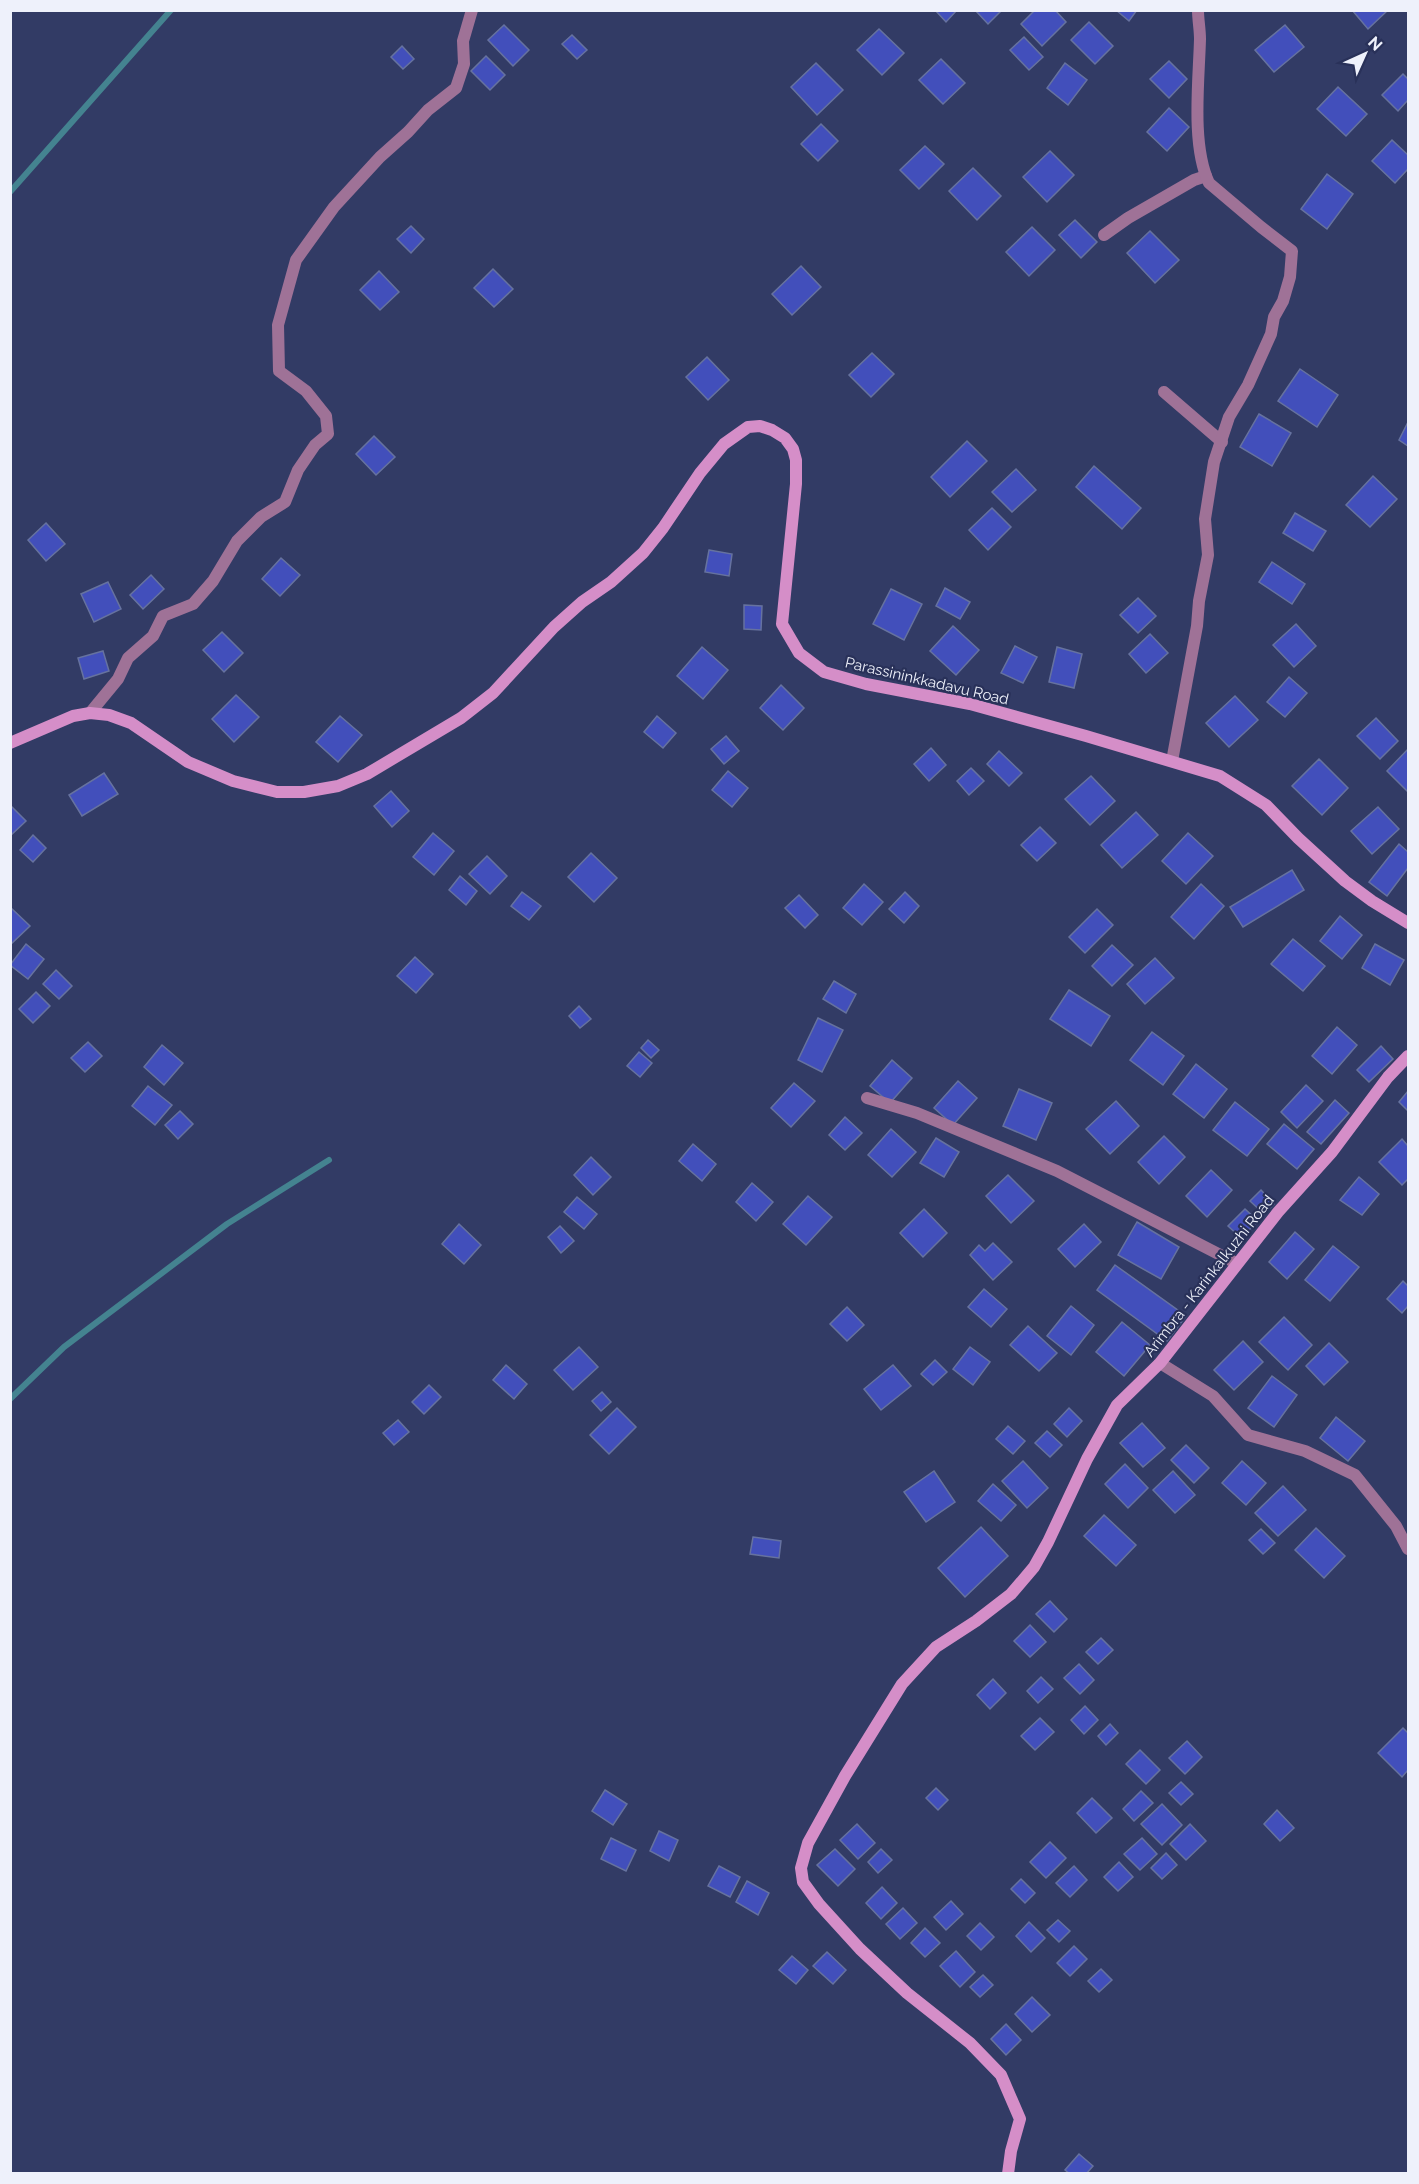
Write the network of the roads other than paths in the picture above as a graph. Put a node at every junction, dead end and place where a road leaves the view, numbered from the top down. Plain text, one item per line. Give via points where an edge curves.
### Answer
1 (472, 10) edge
2 (1198, 10) edge
3 (1206, 176) junction
4 (1104, 236) dead end
5 (1164, 392) dead end
6 (1222, 442) junction
7 (90, 713) junction
8 (10, 743) edge
9 (1172, 761) junction
10 (1408, 923) edge
11 (1408, 1056) edge
12 (867, 1098) dead end
13 (1236, 1263) junction
14 (1160, 1363) junction
15 (1408, 1549) edge
16 (1008, 2174) edge

1 - 7 street via 463,41 464,64 456,88 380,157 334,207 296,260 278,326 279,371 306,391 326,416 328,434 298,470 285,502 237,541 213,581 193,604 163,616 153,636 129,658 118,679
2 - 3 street via 1200,150
3 - 4 street via 1128,218
3 - 6 street via 1209,183 1292,251 1290,277 1271,334 1229,417
5 - 6 street
6 - 9 street via 1214,462 1205,519 1208,555
7 - 8 main road, Parassininkkadavu Road via 73,716
7 - 9 main road, Parassininkkadavu Road via 132,723 188,762 233,781 277,792 338,786 367,774 461,718 493,693 554,627 643,553 724,444 748,427 760,426 784,438 796,460 782,624 799,653 824,672 970,704
9 - 10 main road, Parassininkkadavu Road via 1220,777 1266,805 1345,881
11 - 13 main road, Arimbra - Karinkalkuzhi Road
12 - 13 street via 917,1113 1057,1171
13 - 14 main road, Arimbra - Karinkalkuzhi Road
14 - 15 street via 1213,1396 1248,1435 1305,1451 1355,1475 1396,1526
14 - 16 main road, Arimbra - Karinkalkuzhi Road via 1116,1405 1034,1567 1011,1594 936,1647 902,1684 807,1843 802,1862 803,1882 809,1892 860,1949 970,2043 1001,2075 1020,2119

